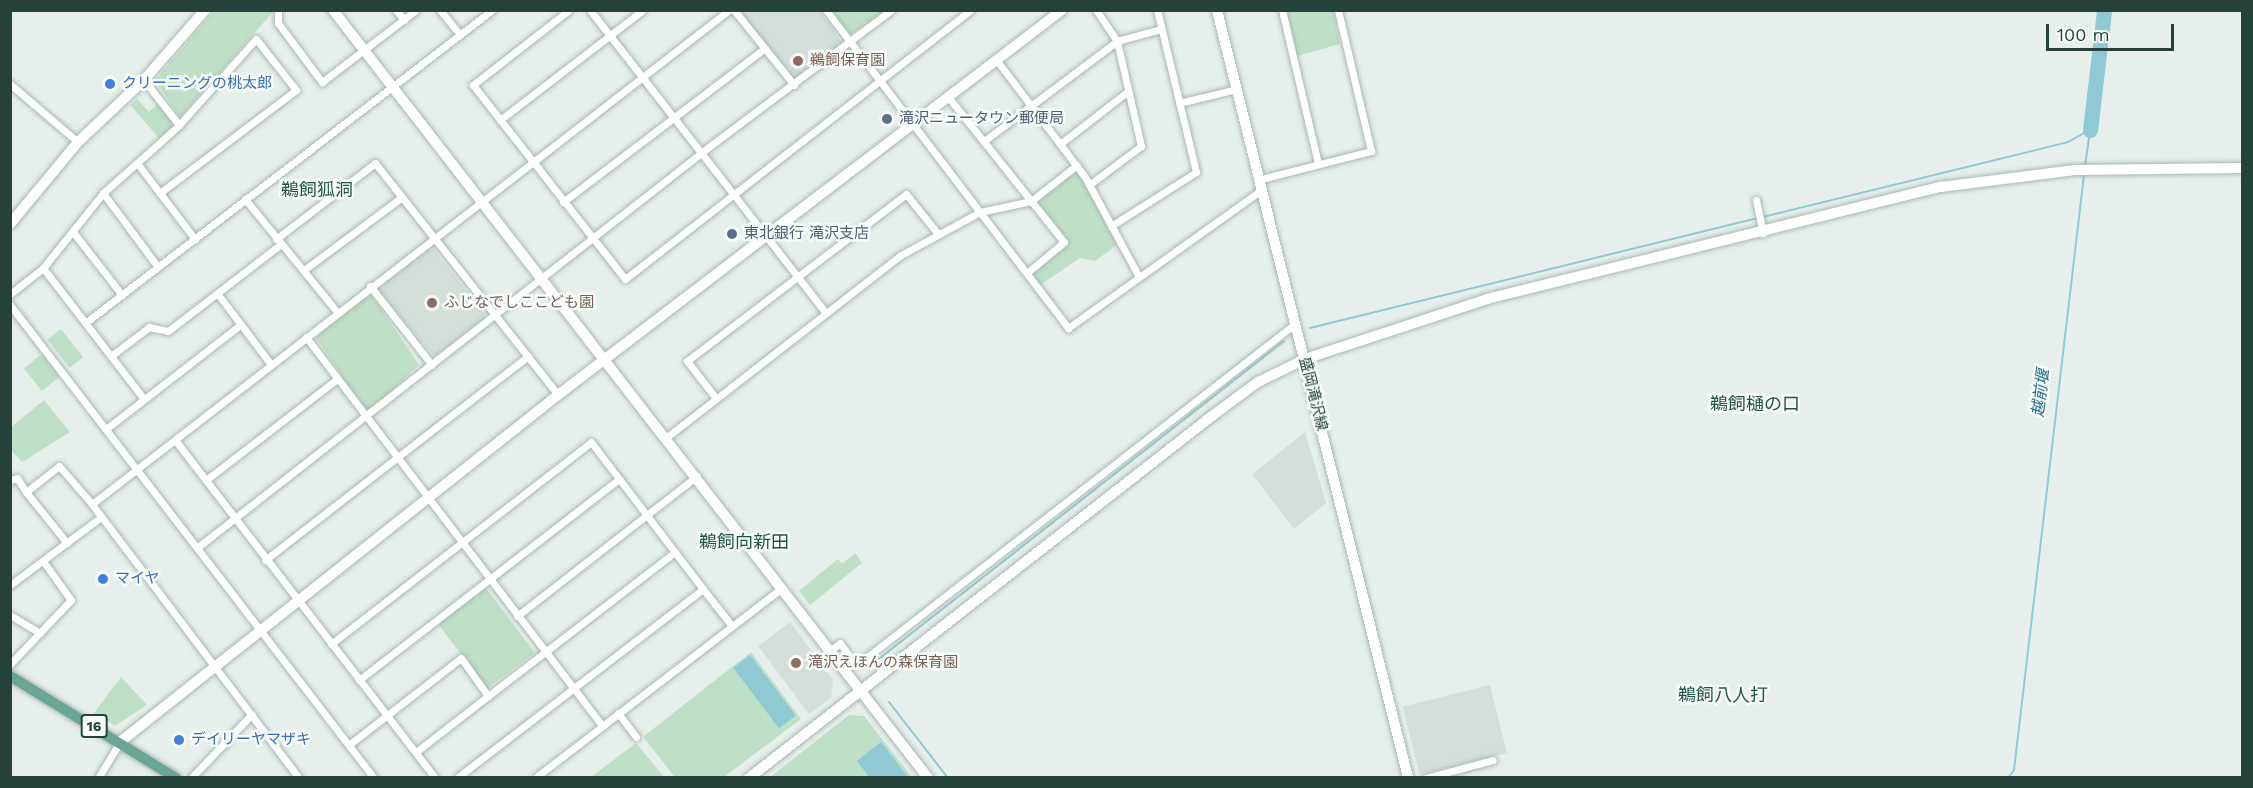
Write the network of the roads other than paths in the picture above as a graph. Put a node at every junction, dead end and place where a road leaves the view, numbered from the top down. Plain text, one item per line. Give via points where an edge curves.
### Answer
1 (205, 10) edge
2 (278, 10) edge
3 (333, 10) edge
4 (396, 10) edge
5 (416, 10) edge
6 (440, 10) edge
7 (492, 10) edge
8 (569, 10) edge
9 (590, 10) edge
10 (643, 10) edge
11 (729, 10) edge
12 (734, 10) edge
13 (826, 10) edge
14 (891, 10) edge
15 (970, 10) edge
16 (1062, 10) edge
17 (1096, 10) edge
18 (1157, 10) edge
19 (1217, 10) edge
20 (1282, 10) edge
21 (1338, 10) edge
22 (404, 20) junction
23 (1161, 29) junction
24 (460, 35) junction
25 (610, 36) junction
26 (1117, 41) junction
27 (849, 42) junction
28 (765, 48) junction
29 (364, 50) junction
30 (998, 62) junction
31 (641, 77) junction
32 (144, 80) junction
33 (879, 82) junction
34 (10, 84) edge
35 (794, 85) junction
36 (392, 86) junction
37 (1237, 89) junction
38 (1128, 91) junction
39 (949, 98) junction
40 (1179, 103) junction
41 (1032, 105) junction
42 (674, 119) junction
43 (500, 120) junction
44 (179, 125) junction
45 (912, 125) junction
46 (984, 141) junction
47 (78, 142) junction
48 (1060, 144) junction
49 (702, 153) junction
50 (532, 161) junction
51 (137, 163) junction
52 (1318, 164) junction
53 (1077, 165) junction
54 (2242, 168) edge
55 (1262, 184) junction
56 (1089, 185) junction
57 (103, 193) junction
58 (160, 193) junction
59 (734, 194) junction
60 (402, 197) junction
61 (482, 198) junction
62 (245, 200) junction
63 (1756, 200) dead end
64 (1031, 201) junction
65 (563, 202) junction
66 (980, 212) junction
67 (10, 224) edge
68 (1111, 226) junction
69 (1762, 227) junction
70 (73, 232) junction
71 (938, 234) junction
72 (765, 236) junction
73 (432, 237) junction
74 (195, 239) junction
75 (279, 241) junction
76 (594, 241) junction
77 (158, 267) junction
78 (43, 268) junction
79 (304, 270) junction
80 (1028, 272) junction
81 (1138, 275) junction
82 (798, 278) junction
83 (543, 279) junction
84 (369, 286) junction
85 (217, 293) junction
86 (10, 294) edge
87 (122, 295) junction
88 (10, 305) edge
89 (337, 312) junction
90 (826, 313) junction
91 (496, 316) junction
92 (85, 323) junction
93 (1296, 323) junction
94 (240, 325) junction
95 (306, 337) junction
96 (111, 356) junction
97 (528, 356) junction
98 (1305, 359) junction
99 (606, 360) junction
100 (270, 363) junction
101 (432, 365) junction
102 (337, 379) junction
103 (558, 395) junction
104 (715, 397) junction
105 (144, 399) junction
106 (366, 417) junction
107 (106, 429) junction
108 (666, 437) junction
109 (175, 440) junction
110 (397, 456) junction
111 (138, 467) junction
112 (697, 476) junction
113 (619, 479) junction
114 (10, 480) edge
115 (206, 480) junction
116 (26, 492) junction
117 (428, 498) junction
118 (92, 504) junction
119 (646, 515) junction
120 (101, 517) junction
121 (235, 519) junction
122 (67, 543) junction
123 (460, 543) junction
124 (198, 547) junction
125 (675, 552) junction
126 (265, 560) junction
127 (43, 561) junction
128 (488, 579) junction
129 (10, 585) edge
130 (782, 588) junction
131 (703, 589) junction
132 (297, 602) junction
133 (10, 615) edge
134 (517, 616) junction
135 (732, 626) junction
136 (259, 629) junction
137 (40, 633) junction
138 (331, 644) junction
139 (831, 650) junction
140 (545, 652) junction
141 (10, 664) edge
142 (215, 666) junction
143 (10, 676) edge
144 (359, 680) junction
145 (572, 687) junction
146 (861, 690) junction
147 (488, 696) junction
148 (618, 713) junction
149 (252, 714) junction
150 (387, 717) junction
151 (602, 726) junction
152 (636, 737) dead end
153 (120, 742) junction
154 (350, 744) junction
155 (416, 752) junction
156 (1492, 760) dead end
157 (98, 777) edge
158 (176, 777) edge
159 (191, 777) edge
160 (299, 777) edge
161 (374, 777) edge
162 (435, 777) edge
163 (457, 777) edge
164 (535, 777) edge
165 (749, 777) edge
166 (928, 777) edge
167 (1408, 777) edge
168 (1426, 777) edge

1 - 32 street
2 - 29 street via 278,22 322,82
3 - 29 street
4 - 22 street
5 - 22 street
6 - 24 street
7 - 24 street
8 - 43 street via 473,85
9 - 25 street
10 - 25 street
11 - 31 street
12 - 28 street
13 - 27 street
14 - 27 street
15 - 33 street
16 - 30 street
17 - 26 street
18 - 23 street
19 - 37 street, 盛岡滝沢線
20 - 52 street
21 - 52 street via 1371,151
22 - 29 street
23 - 26 street
23 - 40 street
24 - 36 street
25 - 31 street
25 - 43 street
26 - 38 street
26 - 41 street
27 - 33 street
27 - 35 street
28 - 35 street
28 - 42 street
29 - 36 street
30 - 39 street
30 - 41 street
31 - 42 street
31 - 50 street
32 - 44 street
32 - 47 street
33 - 45 street
33 - 59 street
34 - 47 street
35 - 49 street
36 - 61 street
36 - 62 street
37 - 40 street
37 - 55 street, 盛岡滝沢線
38 - 48 street
38 - 56 street via 1141,147
39 - 45 street
39 - 46 street
40 - 68 street via 1196,172
41 - 46 street
41 - 48 street
42 - 49 street
42 - 65 street
43 - 50 street
44 - 51 street
44 - 58 street via 256,39 296,90
45 - 66 street
45 - 72 street
46 - 64 street
47 - 67 street
48 - 53 street
49 - 59 street
49 - 76 street
50 - 61 street
50 - 65 street
51 - 57 street
51 - 58 street
52 - 55 street
53 - 56 street
53 - 64 street
54 - 69 street via 2085,170 1941,188
55 - 81 street via 1183,248
55 - 93 street, 盛岡滝沢線
56 - 68 street
57 - 70 street
57 - 77 street
58 - 74 street
59 - 72 street
59 - 76 street via 625,279
60 - 73 street
60 - 75 street via 375,163
60 - 79 street
61 - 73 street
61 - 83 street
62 - 74 street
62 - 75 street
63 - 69 street
64 - 66 street
64 - 80 street via 1064,242
65 - 76 street
66 - 71 street
66 - 80 street
68 - 81 street
69 - 98 street via 1487,299
70 - 78 street
70 - 87 street
71 - 82 street via 906,194
71 - 90 street via 901,255
72 - 82 street
72 - 99 street
73 - 84 street
73 - 91 street
74 - 77 street
75 - 79 street
75 - 85 street
76 - 83 street
77 - 87 street
78 - 86 street
78 - 92 street
79 - 89 street
80 - 81 street via 1068,328
82 - 90 street
82 - 104 street via 687,361
83 - 91 street
83 - 99 street
84 - 89 street
84 - 101 street
85 - 94 street
85 - 96 street via 168,331 150,327
87 - 92 street
88 - 107 street
89 - 95 street
90 - 104 street
91 - 97 street
91 - 101 street
92 - 96 street
93 - 98 street, 盛岡滝沢線
93 - 139 street via 862,661 853,661 840,643
94 - 100 street
94 - 105 street
95 - 100 street
95 - 102 street
96 - 105 street
97 - 103 street
97 - 110 street
98 - 146 street via 1258,382 1212,416
98 - 167 street, 盛岡滝沢線
99 - 103 street
99 - 108 street
100 - 109 street
101 - 106 street
102 - 106 street
102 - 115 street
103 - 117 street
104 - 108 street
105 - 107 street
106 - 110 street
106 - 121 street
107 - 111 street
108 - 112 street
109 - 111 street
109 - 115 street
110 - 117 street
110 - 126 street
111 - 118 street
111 - 124 street
112 - 119 street
112 - 130 street
113 - 119 street
113 - 123 street via 591,442
113 - 128 street
114 - 116 street via 17,478
115 - 121 street
116 - 118 street via 59,466
116 - 122 street
117 - 123 street
117 - 132 street
118 - 120 street
119 - 125 street
119 - 134 street
120 - 122 street
120 - 142 street
121 - 124 street
121 - 126 street
122 - 127 street
123 - 128 street
123 - 138 street
124 - 136 street
125 - 131 street
125 - 140 street
126 - 132 street
127 - 129 street
127 - 137 street via 71,600
128 - 134 street
128 - 144 street
130 - 135 street
130 - 139 street
131 - 135 street
131 - 145 street
132 - 136 street
132 - 138 street
133 - 137 street
134 - 140 street
135 - 148 street
136 - 142 street
136 - 154 street
137 - 141 street
138 - 144 street
139 - 146 street
140 - 145 street
140 - 147 street
142 - 149 street
142 - 153 street
143 - 153 main road, 16
144 - 150 street
145 - 151 street
145 - 163 street
146 - 165 street
146 - 166 street
147 - 150 street via 461,658
147 - 155 street
148 - 151 street
148 - 152 street
149 - 159 street
149 - 160 street
150 - 154 street
150 - 155 street
151 - 164 street
153 - 157 street
153 - 158 main road, 16
154 - 161 street
155 - 162 street
156 - 168 street

